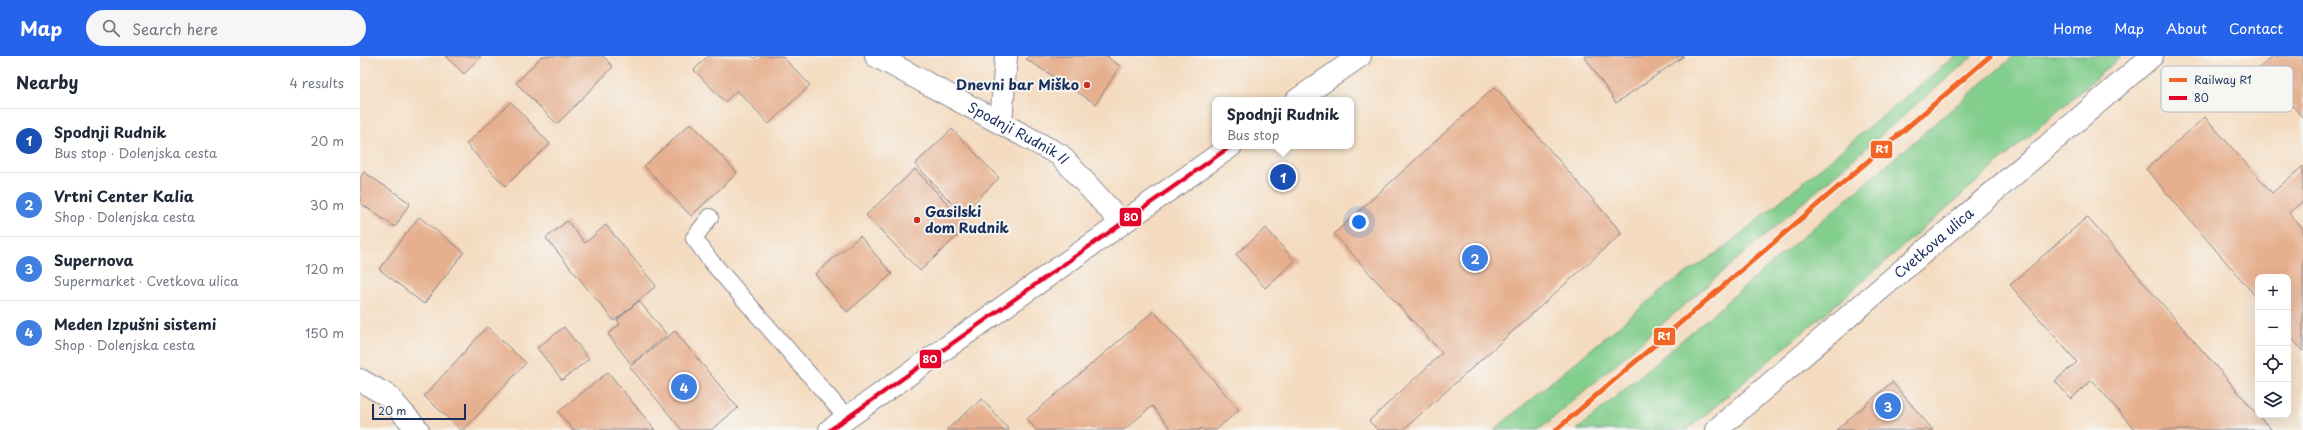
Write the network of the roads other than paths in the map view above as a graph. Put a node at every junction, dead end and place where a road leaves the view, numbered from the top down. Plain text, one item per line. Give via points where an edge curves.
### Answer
1 (876, 56) edge
2 (1006, 56) edge
3 (1360, 56) edge
4 (2152, 56) edge
5 (1301, 97) edge
6 (1001, 123) junction
7 (1227, 149) edge
8 (710, 217) dead end
9 (1121, 222) junction
10 (360, 380) edge
11 (838, 424) edge
12 (418, 430) edge
13 (1716, 430) edge

1 - 6 street, Spodnji Rudnik II
2 - 6 street
3 - 5 street
4 - 13 street, Cvetkova ulica
6 - 9 street, Spodnji Rudnik II via 1060,155
7 - 9 street
8 - 11 lane via 694,238
9 - 11 street
10 - 12 street via 388,396

